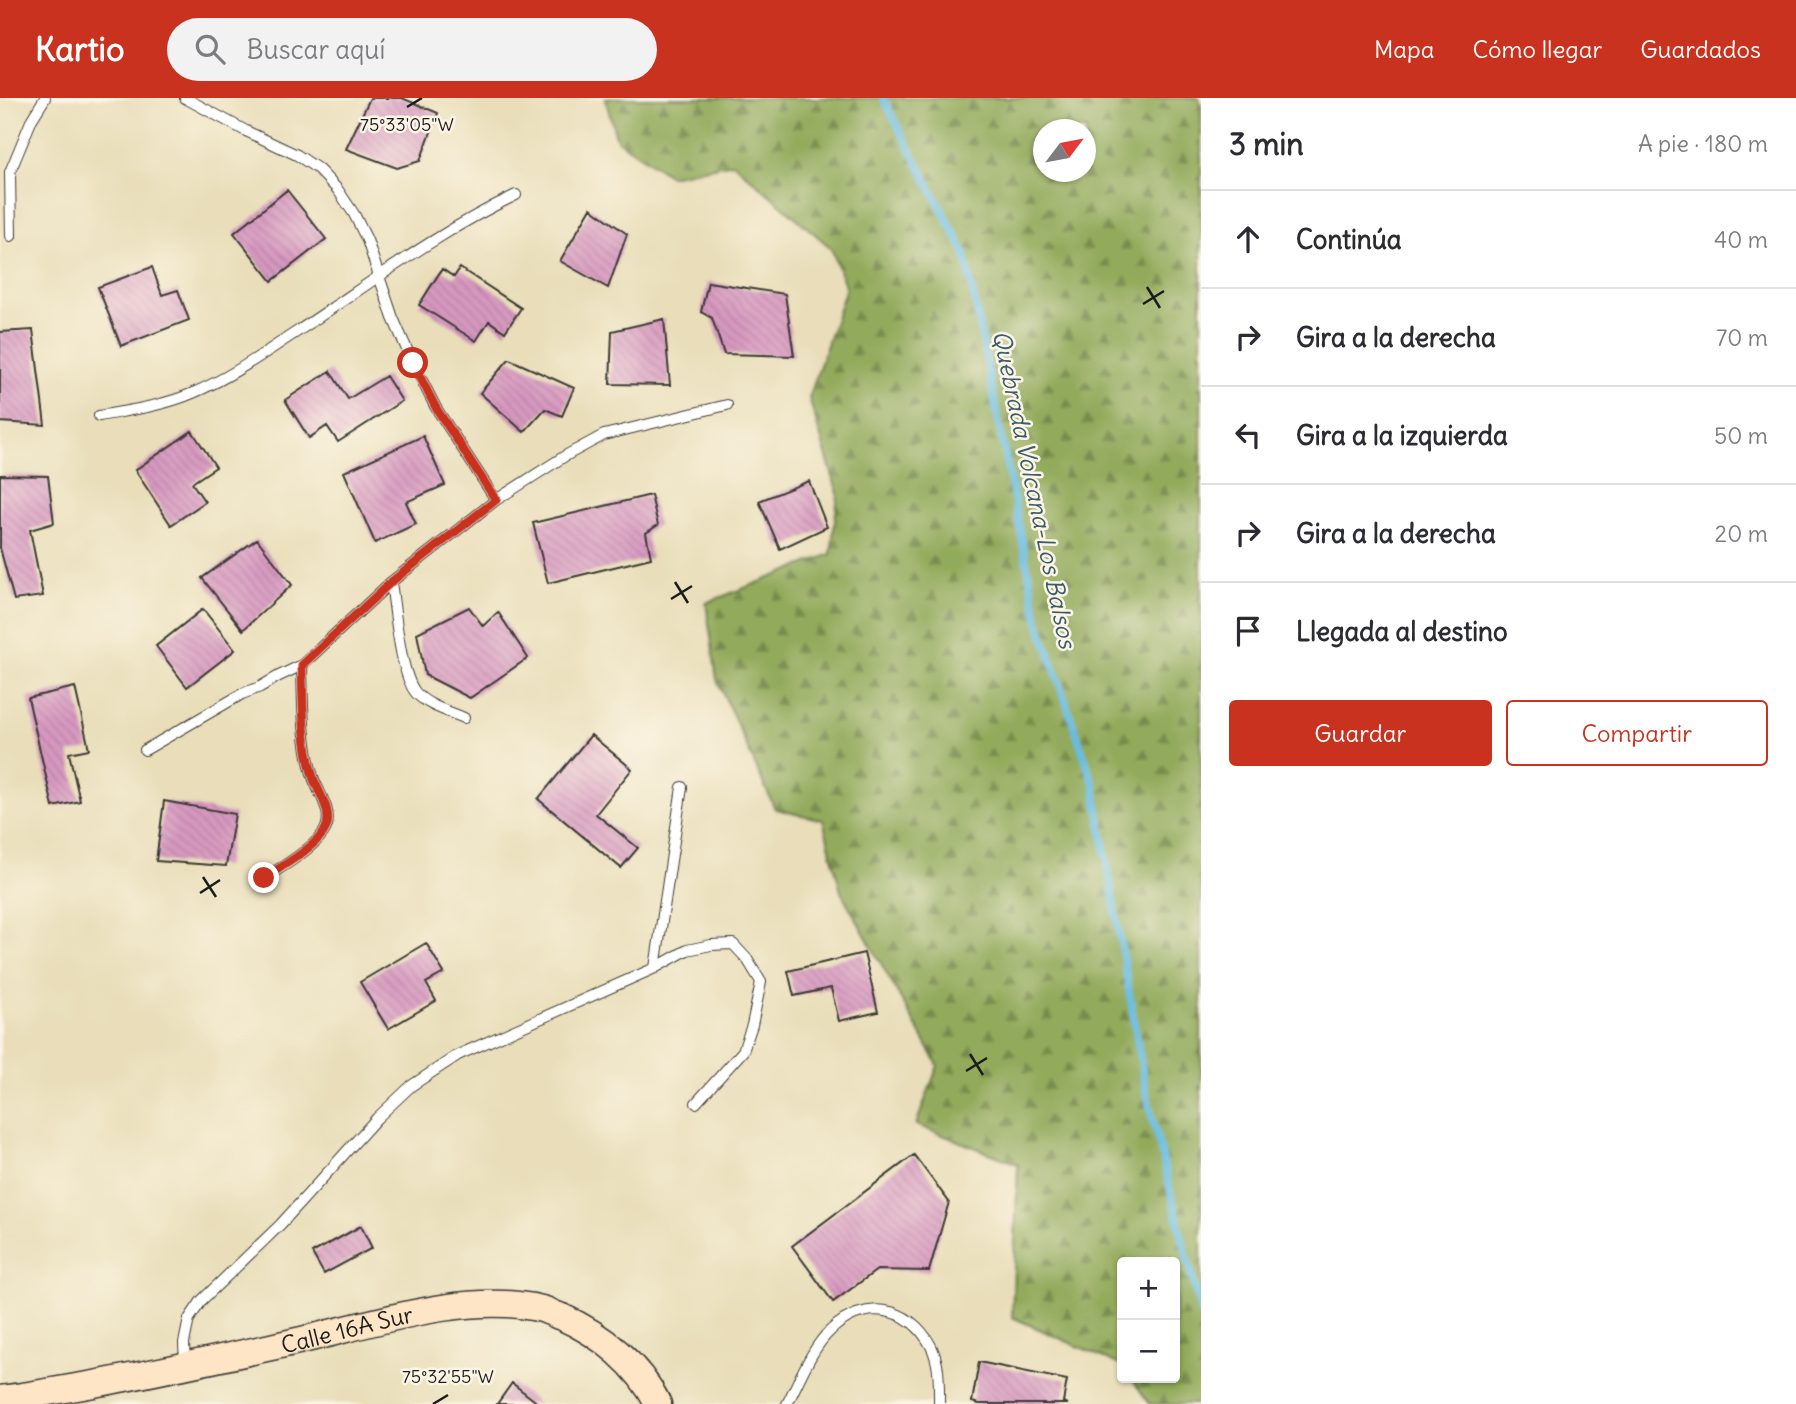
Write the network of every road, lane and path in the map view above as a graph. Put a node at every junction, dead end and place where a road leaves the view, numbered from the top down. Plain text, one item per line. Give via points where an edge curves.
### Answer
1 (45, 98) edge
2 (185, 98) edge
3 (516, 195) dead end
4 (11, 236) dead end
5 (378, 276) junction
6 (727, 405) dead end
7 (99, 416) dead end
8 (496, 500) junction
9 (391, 582) junction
10 (302, 665) junction
11 (464, 718) dead end
12 (145, 750) dead end
13 (682, 786) dead end
14 (264, 878) dead end
15 (654, 968) junction
16 (696, 1103) dead end
17 (185, 1367) junction
18 (0, 1399) edge
19 (658, 1404) edge
20 (787, 1404) edge
21 (939, 1404) edge

1 - 4 lane via 10,172
2 - 5 lane via 318,169 355,214
3 - 5 lane
5 - 7 lane via 231,375 191,394
5 - 8 lane via 436,408
6 - 8 lane via 604,435
8 - 9 lane
9 - 10 lane
9 - 11 lane via 405,671 416,692
10 - 12 lane
10 - 14 lane via 305,737 327,812 327,827 298,857
13 - 15 lane
15 - 16 lane via 687,950 733,944 761,982 743,1051
15 - 17 lane via 458,1055 411,1086 202,1300 189,1320
17 - 18 main road, Calle 16A Sur
17 - 19 main road, Calle 16A Sur via 418,1313 474,1304 510,1305 543,1310 582,1326 613,1347
20 - 21 lane via 831,1329 863,1311 879,1310 909,1321 931,1346 940,1378

